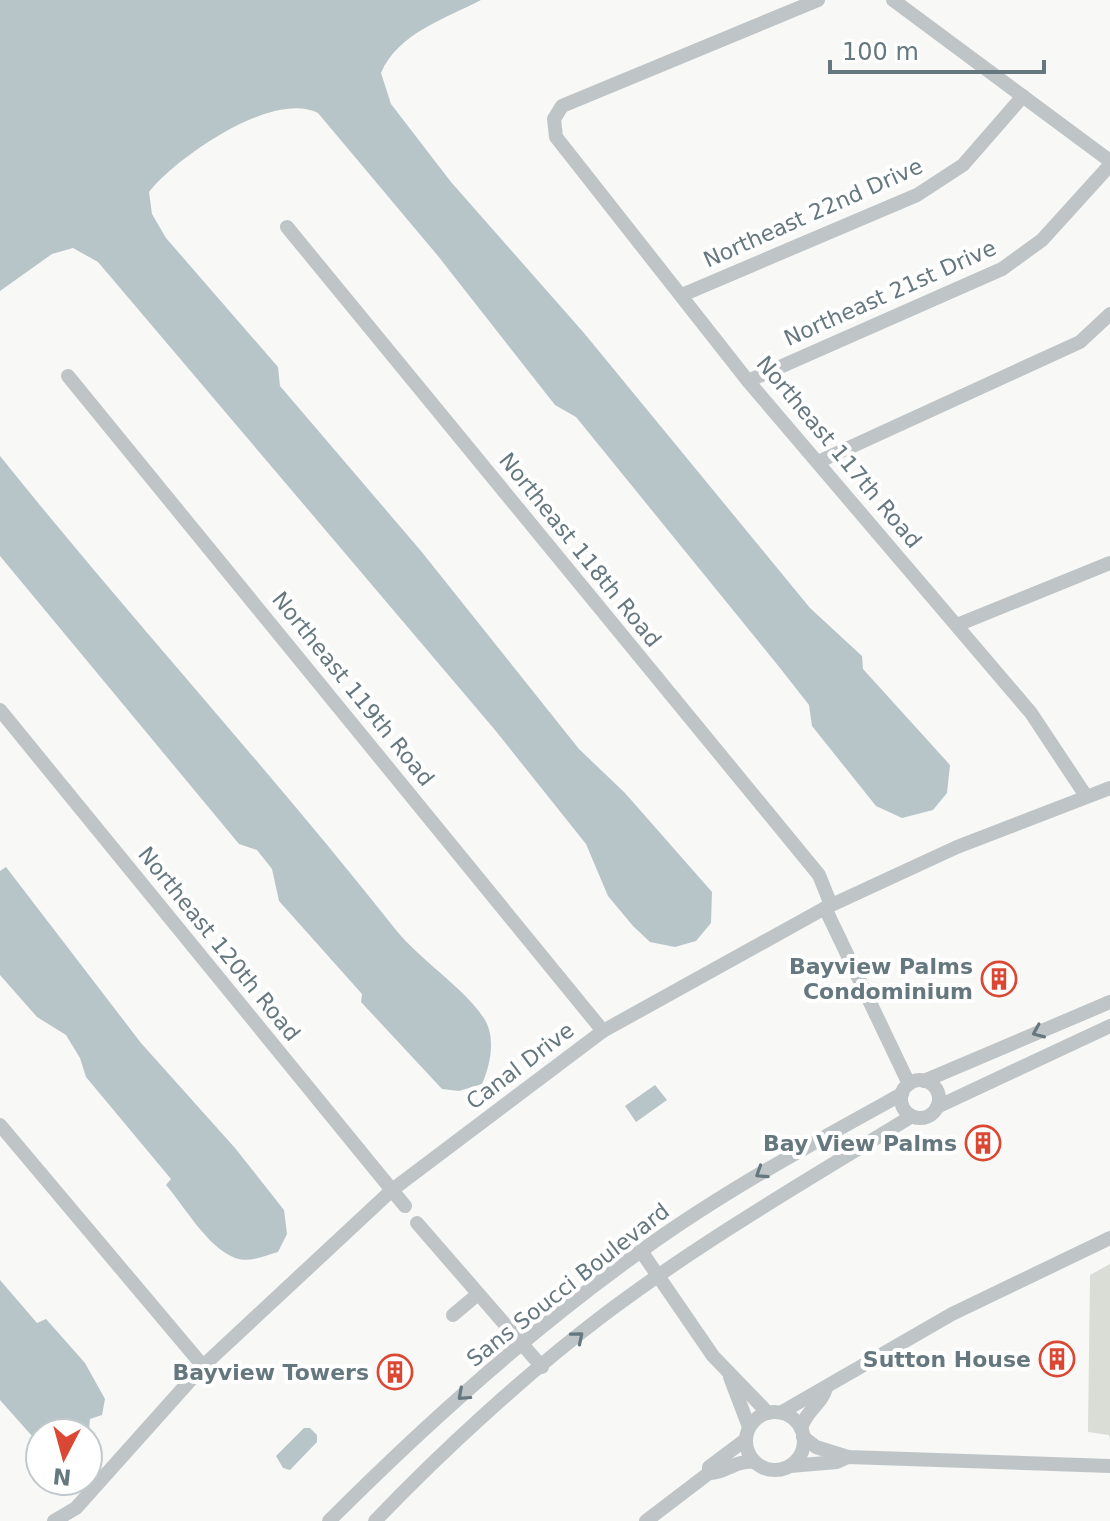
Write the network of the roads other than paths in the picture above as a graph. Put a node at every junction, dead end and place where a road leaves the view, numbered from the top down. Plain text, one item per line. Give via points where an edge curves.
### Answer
1 (818, 0) edge
2 (893, 0) edge
3 (1023, 96) junction
4 (1110, 163) edge
5 (287, 227) dead end
6 (682, 295) junction
7 (1110, 314) edge
8 (68, 376) dead end
9 (748, 381) junction
10 (820, 461) junction
11 (1110, 563) edge
12 (957, 625) junction
13 (0, 710) edge
14 (1110, 788) edge
15 (1086, 796) junction
16 (828, 906) junction
17 (1110, 1002) edge
18 (1110, 1026) edge
19 (603, 1031) junction
20 (912, 1086) junction
21 (937, 1107) junction
22 (912, 1116) junction
23 (0, 1125) edge
24 (392, 1190) junction
25 (405, 1206) dead end
26 (417, 1223) dead end
27 (1110, 1238) edge
28 (641, 1251) junction
29 (659, 1277) junction
30 (478, 1294) junction
31 (453, 1315) dead end
32 (521, 1343) junction
33 (203, 1366) junction
34 (542, 1367) junction
35 (730, 1377) junction
36 (826, 1388) junction
37 (775, 1413) junction
38 (802, 1433) junction
39 (747, 1434) junction
40 (848, 1457) junction
41 (755, 1462) junction
42 (789, 1466) junction
43 (1110, 1466) edge
44 (709, 1473) junction
45 (54, 1521) edge
46 (329, 1521) edge
47 (375, 1521) edge
48 (646, 1521) edge

1 - 6 street, Northeast 117th Road via 562,106 554,119 556,137
2 - 3 street
3 - 4 street
3 - 6 street, Northeast 22nd Drive via 963,165 917,195
4 - 9 street, Northeast 21st Drive via 1042,240 1002,269
5 - 16 street, Northeast 118th Road via 819,875
6 - 9 street, Northeast 117th Road
7 - 10 street via 1080,342
8 - 19 street, Northeast 119th Road
9 - 10 street, Northeast 117th Road
10 - 12 street, Northeast 117th Road
11 - 12 street
12 - 15 street, Northeast 117th Road via 1031,713
13 - 24 street, Northeast 120th Road
14 - 15 street, Canal Drive
15 - 16 street, Canal Drive
16 - 19 street, Canal Drive
16 - 20 street, Northeast 118th Road
17 -> 20 street, Sans Soucci Boulevard
18 - 21 street
19 - 24 street, Canal Drive
20 - 21 street via 937,1091
20 - 22 street via 902,1104
20 -> 28 street, Sans Soucci Boulevard via 769,1167
21 - 22 street via 924,1118
22 - 29 street, Sans Soucci Boulevard
23 - 33 street
24 - 25 street, Northeast 120th Road
24 - 33 street, Canal Drive
26 - 30 street
27 - 36 street via 952,1314
28 - 29 street
28 - 32 street, Sans Soucci Boulevard
34 -> 29 street, Sans Soucci Boulevard
29 - 35 street
30 - 31 street
30 - 32 street
32 - 34 street
32 -> 46 street, Sans Soucci Boulevard
33 - 45 street, Canal Drive via 76,1508
34 - 47 street, Sans Soucci Boulevard
35 - 37 street
35 - 39 street
36 - 37 street via 792,1410
36 - 38 street via 805,1415
37 - 38 street
37 - 39 street via 755,1419
38 - 40 street via 816,1447
38 - 42 street via 801,1453
39 - 41 street
39 - 44 street via 709,1467
40 - 42 street
40 - 43 street
41 - 42 street via 771,1469
41 - 44 street via 740,1461
44 - 48 street

